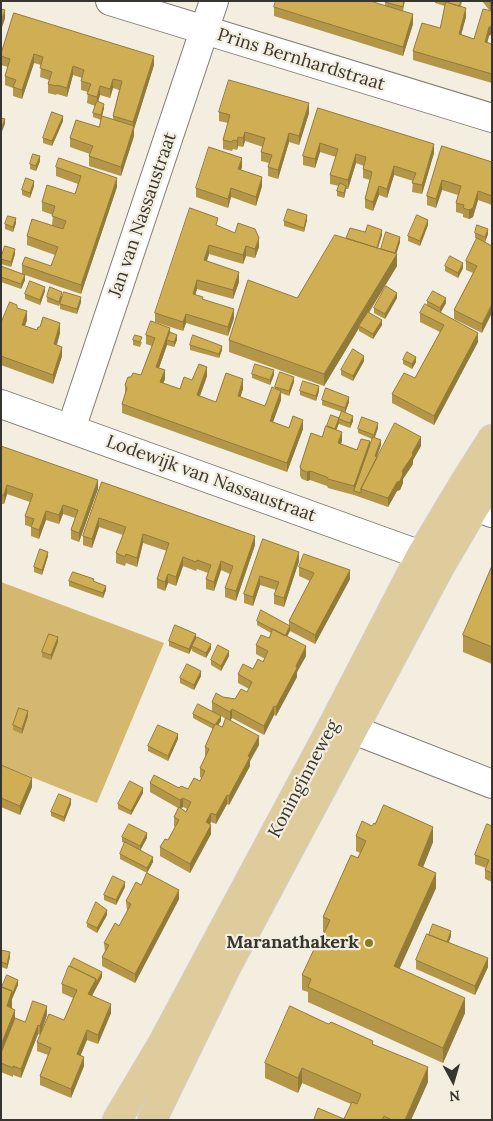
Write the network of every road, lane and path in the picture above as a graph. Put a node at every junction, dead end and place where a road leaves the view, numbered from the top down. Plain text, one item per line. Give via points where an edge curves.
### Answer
1 (110, 1) edge
2 (214, 1) edge
3 (205, 31) junction
4 (492, 118) edge
5 (1, 404) edge
6 (71, 429) junction
7 (492, 439) edge
8 (492, 482) edge
9 (483, 510) edge
10 (421, 555) junction
11 (354, 730) junction
12 (492, 784) edge
13 (117, 1120) edge
14 (152, 1120) edge

1 - 3 street, Prins Bernhardstraat
2 - 3 street, Jan van Nassaustraat
3 - 4 street, Prins Bernhardstraat
3 - 6 street, Jan van Nassaustraat
5 - 6 street, Lodewijk van Nassaustraat
6 - 10 street, Lodewijk van Nassaustraat
7 - 10 main road, Koninginneweg
8 - 9 main road, Koninginneweg
9 - 11 main road, Koninginneweg via 441,565
10 - 13 main road, Koninginneweg via 330,732 165,1038
11 - 12 street
11 - 14 main road, Koninginneweg via 227,966

